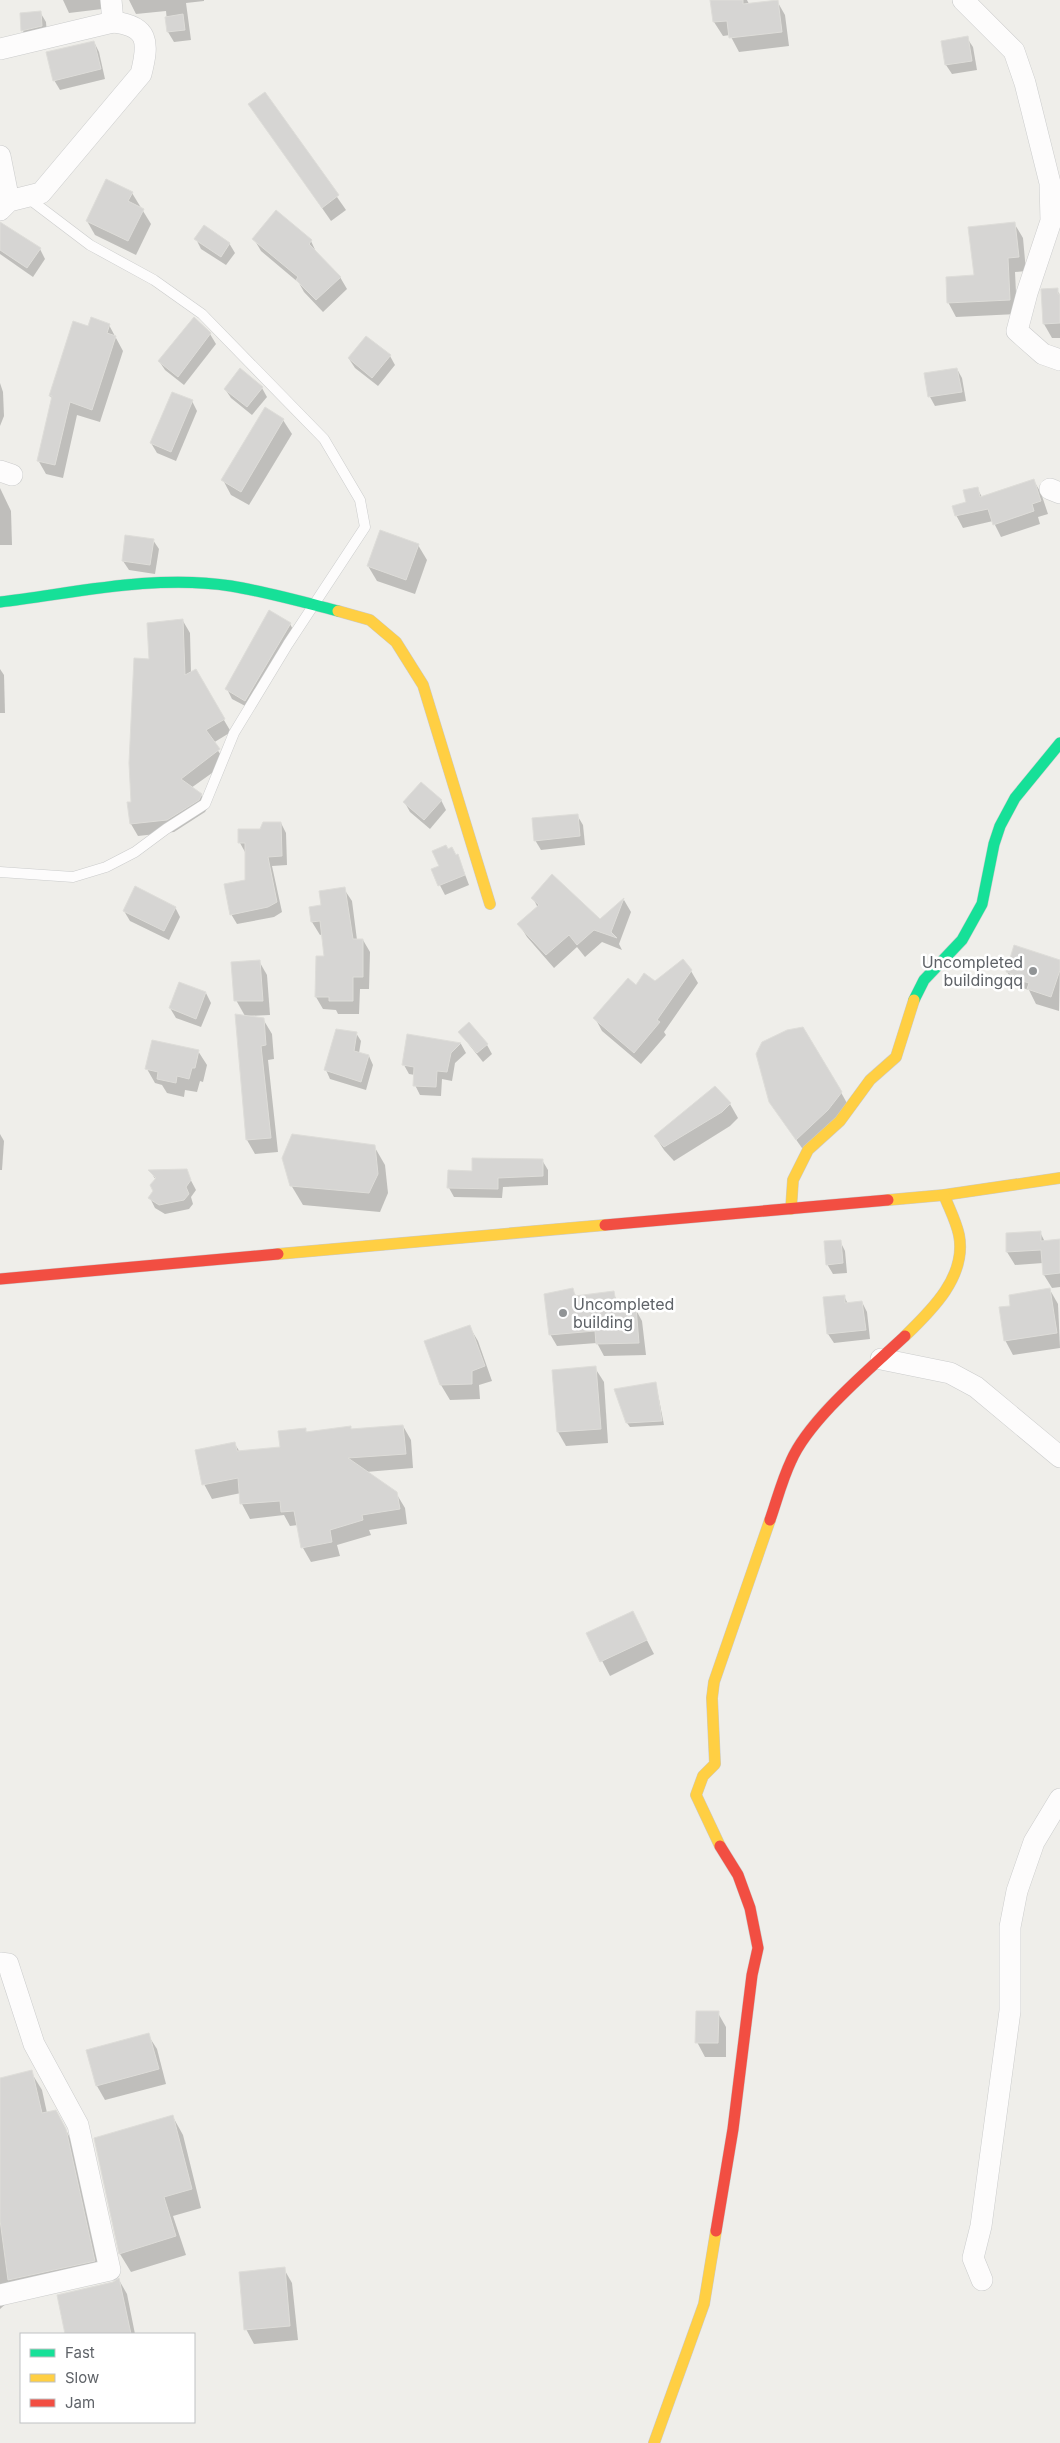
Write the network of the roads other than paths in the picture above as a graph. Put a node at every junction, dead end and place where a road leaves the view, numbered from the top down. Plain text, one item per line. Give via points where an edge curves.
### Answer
1 (111, 0) edge
2 (963, 0) edge
3 (113, 22) junction
4 (0, 49) edge
5 (0, 156) edge
6 (12, 203) edge
7 (1060, 360) edge
8 (0, 602) edge
9 (314, 606) junction
10 (1060, 743) edge
11 (0, 872) edge
12 (490, 904) dead end
13 (1060, 1178) edge
14 (944, 1195) junction
15 (791, 1209) junction
16 (0, 1279) edge
17 (881, 1359) junction
18 (1060, 1457) edge
19 (1060, 1799) edge
20 (0, 1963) edge
21 (982, 2280) dead end
22 (0, 2295) edge
23 (654, 2443) edge

1 - 3 street
2 - 7 street via 1014,51 1025,83 1050,183 1051,221 1017,331 1042,354
3 - 4 street
3 - 6 street via 138,28 145,40 141,74 41,193
5 - 6 street
6 - 9 lane via 154,280 202,314 324,439 360,500 365,527
8 - 9 street via 145,584 182,583 230,586
9 - 11 lane via 234,733 206,804 135,852 73,877
9 - 12 street via 370,620 396,642 423,685
10 - 15 street via 1015,798 1000,826 982,904 962,940 924,980 896,1056 870,1080 840,1121 808,1150 793,1180
13 - 14 street
14 - 15 street
14 - 17 street via 960,1240 954,1275 928,1316
15 - 16 street
17 - 18 street via 950,1373 976,1387
17 - 23 street via 810,1431 791,1460 714,1682 715,1764 703,1776 696,1794 719,1845 738,1875 750,1908 758,1948 733,2130 704,2304
19 - 21 street via 1034,1842 1017,1891 1010,1928 1010,2011 981,2226 973,2258
20 - 22 street via 8,1964 34,2044 78,2125 110,2270

